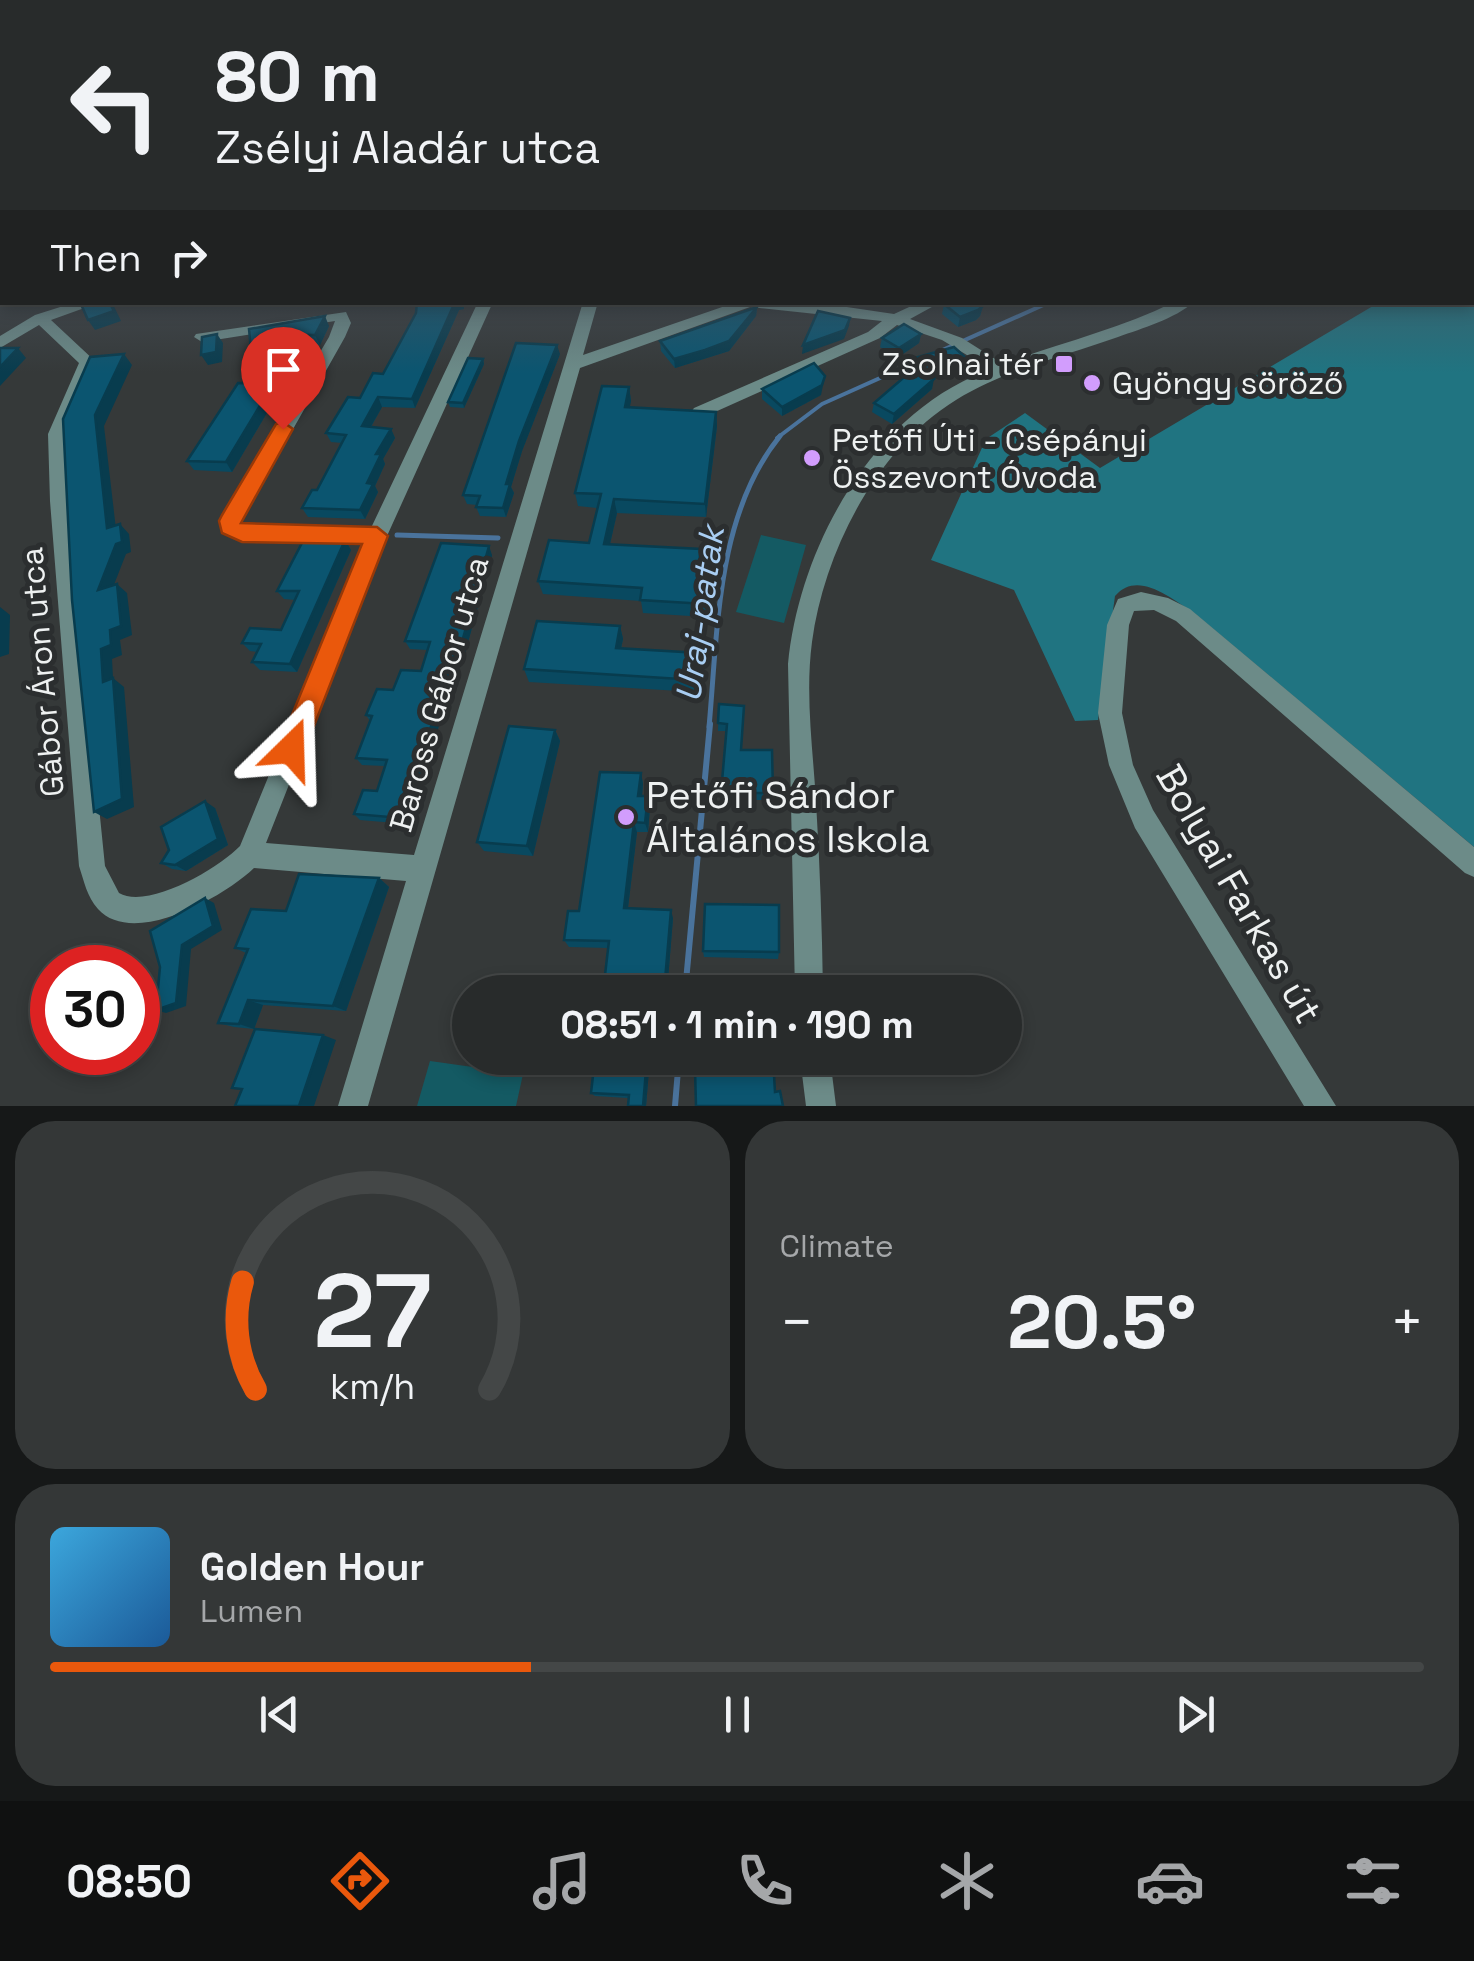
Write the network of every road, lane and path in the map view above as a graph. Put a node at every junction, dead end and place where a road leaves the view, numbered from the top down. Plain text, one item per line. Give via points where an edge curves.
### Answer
1 (84, 305) edge
2 (485, 305) edge
3 (590, 305) edge
4 (741, 305) edge
5 (791, 305) edge
6 (927, 305) edge
7 (1180, 305) edge
8 (835, 307) edge
9 (40, 318) junction
10 (894, 320) junction
11 (202, 337) edge
12 (6, 338) edge
13 (571, 364) junction
14 (1006, 371) junction
15 (752, 389) junction
16 (700, 412) edge
17 (725, 416) dead end
18 (377, 536) junction
19 (248, 855) junction
20 (1474, 864) edge
21 (422, 869) junction
22 (808, 975) edge
23 (818, 1075) edge
24 (354, 1106) edge
25 (822, 1106) edge
26 (1321, 1106) edge

1 - 9 street
2 - 18 street
3 - 13 street, Baross Gábor utca
4 - 13 street
5 - 8 street
6 - 10 street
7 - 14 street
8 - 10 street
9 - 12 street
9 - 19 street, Gábor Áron utca via 88,362 57,434 95,881 108,903 128,912 152,909 182,898
10 - 14 street via 949,338
10 - 15 street
11 - 18 street via 342,314 337,337 230,527 242,534
13 - 21 street, Baross Gábor utca
14 - 22 street via 953,394 901,434 857,497 813,592 799,672
15 - 16 street
15 - 17 street
18 - 19 street
19 - 21 street
20 - 26 street, Bolyai Farkas út via 1183,615 1140,598 1124,605 1110,713 1121,766 1144,820
21 - 24 street, Baross Gábor utca
23 - 25 street

